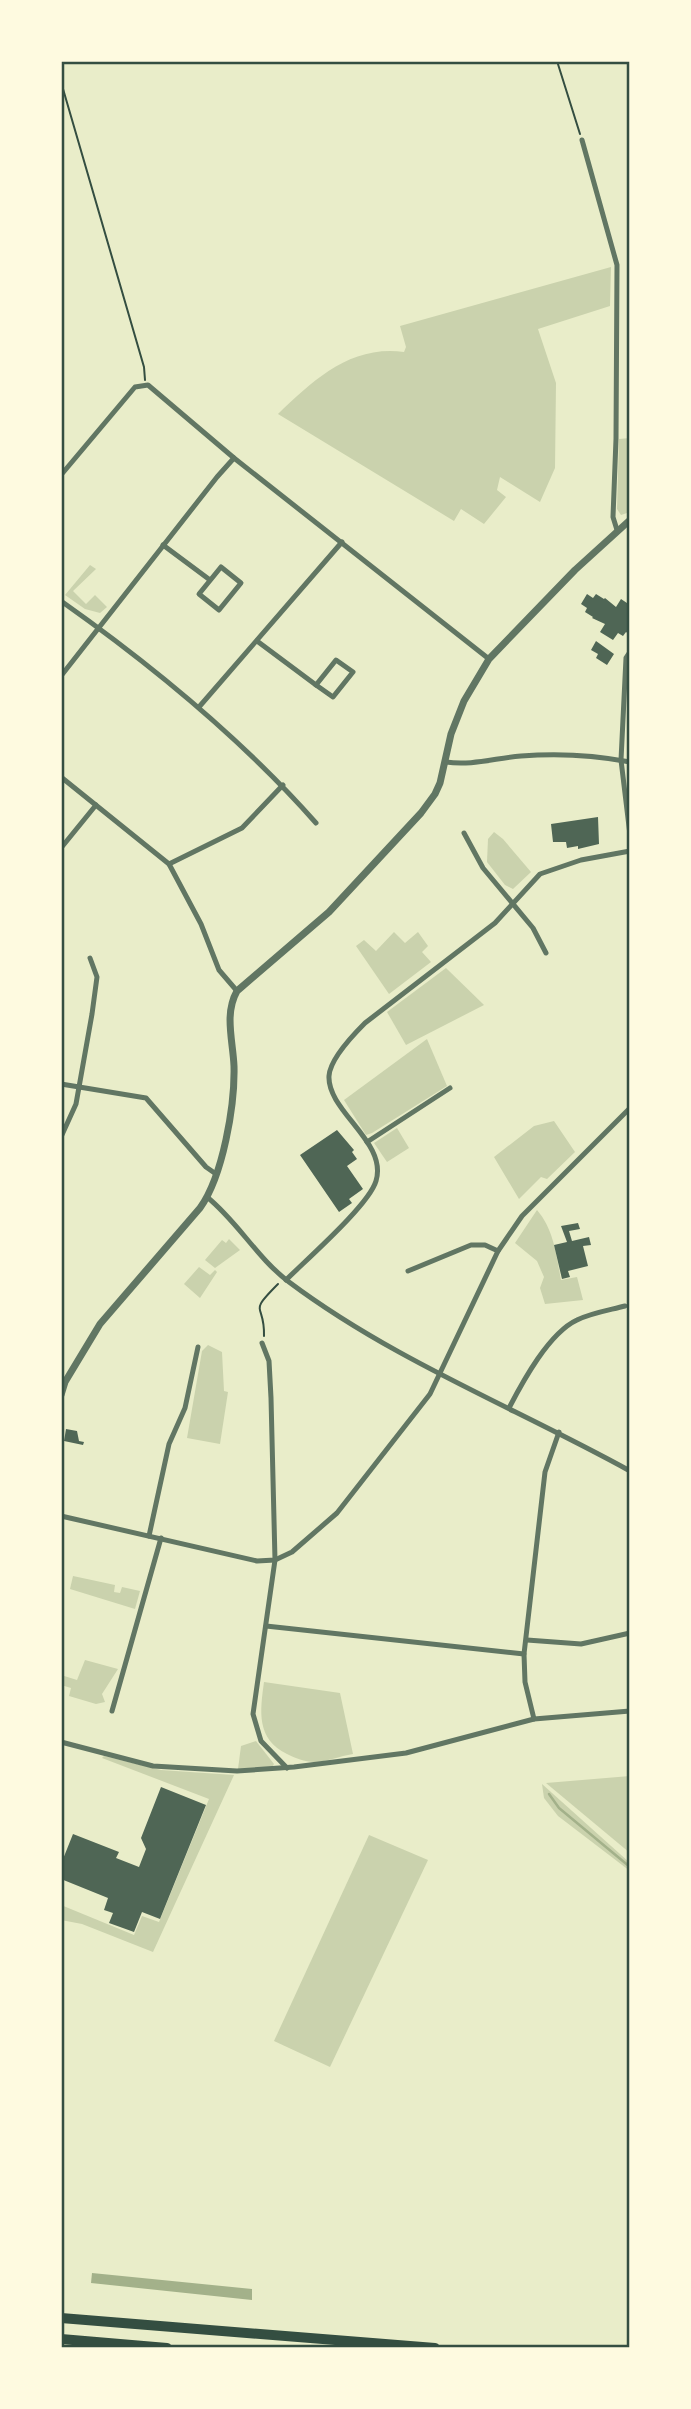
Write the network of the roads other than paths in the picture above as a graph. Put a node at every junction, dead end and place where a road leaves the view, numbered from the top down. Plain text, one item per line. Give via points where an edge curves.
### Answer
1 (582, 140) road end
2 (234, 458) junction
3 (61, 475) edge
4 (630, 520) edge
5 (617, 530) junction
6 (342, 542) junction
7 (163, 545) junction
8 (210, 580) junction
9 (61, 601) edge
10 (99, 628) junction
11 (257, 641) junction
12 (630, 652) edge
13 (489, 659) junction
14 (61, 676) edge
15 (316, 685) junction
16 (627, 693) edge
17 (199, 707) junction
18 (621, 760) junction
19 (446, 762) junction
20 (630, 762) edge
21 (61, 777) edge
22 (283, 785) junction
23 (96, 805) junction
24 (316, 823) dead end
25 (464, 833) dead end
26 (630, 835) edge
27 (61, 848) edge
28 (630, 851) edge
29 (169, 864) junction
30 (513, 905) junction
31 (546, 953) dead end
32 (90, 958) dead end
33 (237, 991) junction
34 (61, 1084) edge
35 (79, 1087) junction
36 (450, 1088) dead end
37 (628, 1110) edge
38 (630, 1120) edge
39 (61, 1137) edge
40 (367, 1142) junction
41 (216, 1174) junction
42 (208, 1197) junction
43 (498, 1251) junction
44 (408, 1271) dead end
45 (285, 1279) junction
46 (625, 1306) dead end
47 (262, 1343) road end
48 (198, 1347) dead end
49 (440, 1373) junction
50 (61, 1395) edge
51 (509, 1408) junction
52 (559, 1432) junction
53 (630, 1471) edge
54 (61, 1516) edge
55 (149, 1536) junction
56 (160, 1538) junction
57 (275, 1560) junction
58 (265, 1626) junction
59 (630, 1633) edge
60 (527, 1640) junction
61 (524, 1654) junction
62 (630, 1711) edge
63 (111, 1712) dead end
64 (534, 1719) junction
65 (61, 1742) edge
66 (287, 1768) junction
67 (61, 2318) edge
68 (61, 2339) edge
69 (167, 2348) edge
70 (435, 2348) edge

1 - 5 street via 617,265 613,517
2 - 3 street via 144,384 135,387
2 - 6 street
2 - 7 street
4 - 5 street
5 - 13 street
6 - 11 street
6 - 13 street
7 - 8 street
7 - 10 street
8 - 8 street via 199,594 219,610 241,583 221,567
9 - 10 street
10 - 14 street
10 - 17 street
11 - 15 street
11 - 17 street
12 - 16 street via 626,658
13 - 19 street via 456,717
15 - 15 street via 333,697 353,672 336,660
16 - 18 street
17 - 22 street
18 - 19 street via 551,755
18 - 20 street
18 - 26 street
19 - 33 street via 435,794 421,813 329,912
21 - 23 street
22 - 24 street
22 - 29 street via 242,828
23 - 27 street
23 - 29 street
25 - 30 street via 483,868
28 - 30 street via 540,874
29 - 33 street via 219,970
30 - 31 street
30 - 40 street via 365,1023 333,1063 332,1090
32 - 35 street via 97,977
33 - 41 street via 230,1018 234,1095
34 - 35 street
35 - 39 street
35 - 41 street via 145,1098
36 - 40 street
37 - 38 street
37 - 43 street via 522,1216
40 - 45 street via 377,1168 372,1190
41 - 42 street
42 - 45 street
42 - 50 street via 100,1324
43 - 44 street via 471,1245
43 - 49 street
45 - 49 street via 365,1333
46 - 51 street via 566,1327 531,1366
47 - 57 street via 271,1398
48 - 55 street via 185,1408 169,1444
49 - 51 street
49 - 57 street via 430,1394 337,1513 292,1552
51 - 52 street
52 - 53 street
52 - 60 street via 545,1472
54 - 55 street
55 - 56 street
56 - 57 street via 257,1561
56 - 63 street
57 - 58 street
58 - 61 street
58 - 66 street via 253,1714 261,1741
59 - 60 street via 581,1644
60 - 61 street
61 - 64 street
62 - 64 street
64 - 66 street via 407,1753
65 - 66 street via 158,1767
67 - 70 highway
68 - 69 highway

